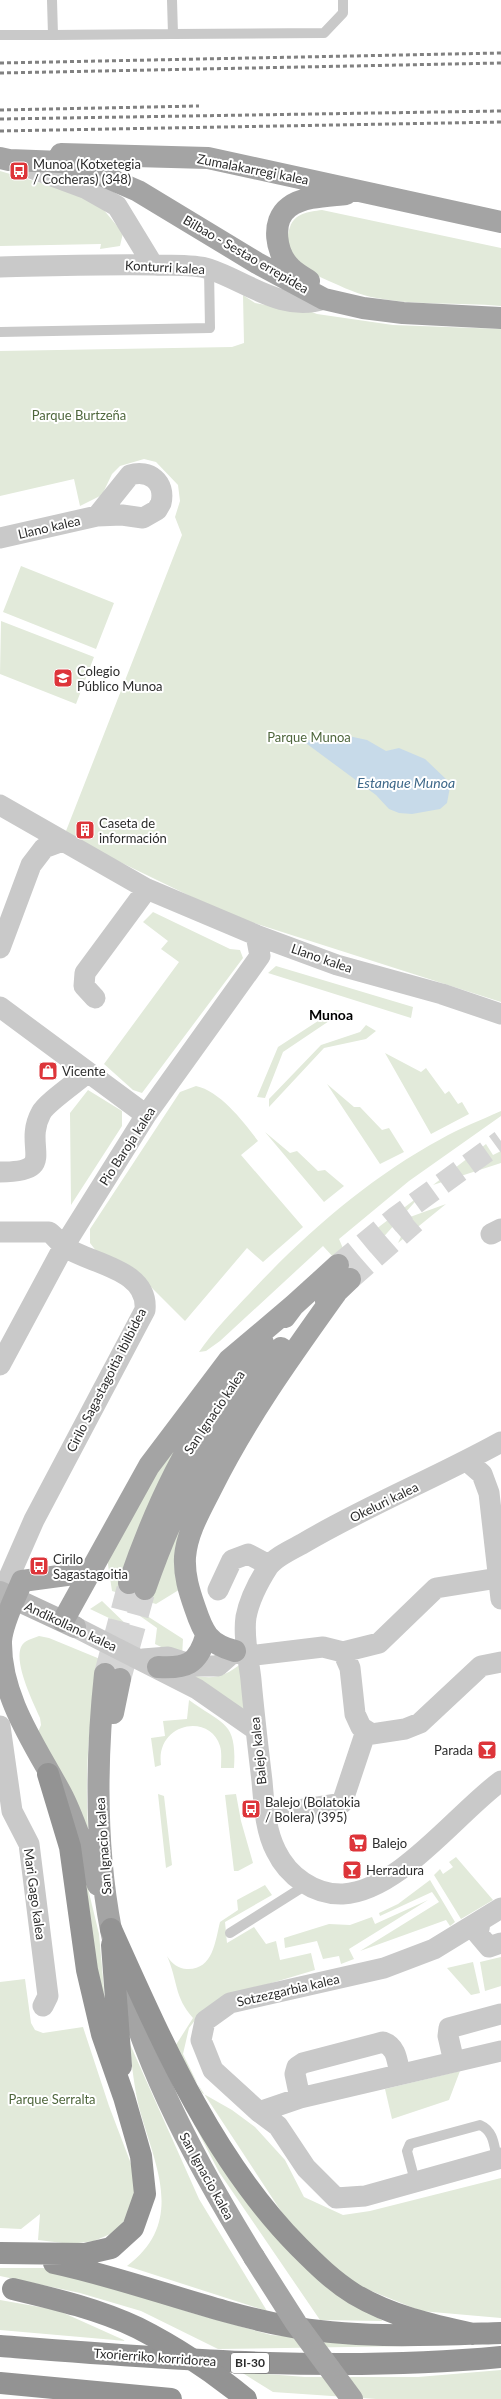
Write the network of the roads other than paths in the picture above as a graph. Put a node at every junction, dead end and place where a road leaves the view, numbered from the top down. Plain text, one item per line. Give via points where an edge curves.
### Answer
1 (52, 0) edge
2 (172, 0) edge
3 (344, 0) edge
4 (173, 34) junction
5 (0, 35) edge
6 (53, 35) junction
7 (3, 157) edge
8 (363, 192) junction
9 (501, 222) edge
10 (136, 234) junction
11 (127, 264) junction
12 (153, 265) junction
13 (0, 267) edge
14 (209, 269) junction
15 (330, 299) junction
16 (501, 318) edge
17 (0, 332) edge
18 (97, 516) dead end
19 (0, 538) edge
20 (0, 805) edge
21 (63, 841) junction
22 (147, 889) junction
23 (256, 935) junction
24 (0, 948) edge
25 (95, 998) dead end
26 (0, 1007) edge
27 (501, 1014) edge
28 (87, 1073) junction
29 (146, 1115) junction
30 (0, 1172) edge
31 (0, 1232) edge
32 (64, 1246) junction
33 (341, 1279) junction
34 (294, 1305) junction
35 (0, 1365) edge
36 (501, 1442) edge
37 (467, 1461) junction
38 (269, 1565) junction
39 (89, 1572) junction
40 (498, 1578) junction
41 (218, 1590) dead end
42 (5, 1595) edge
43 (501, 1599) edge
44 (69, 1624) junction
45 (206, 1636) junction
46 (343, 1652) junction
47 (241, 1654) junction
48 (501, 1662) edge
49 (150, 1663) junction
50 (188, 1664) junction
51 (1, 1667) edge
52 (113, 1677) tunnel mouth
53 (0, 1726) edge
54 (256, 1730) junction
55 (366, 1731) junction
56 (29, 1737) junction
57 (5, 1760) junction
58 (48, 1774) junction
59 (501, 1781) edge
60 (265, 1815) junction
61 (306, 1885) junction
62 (501, 1908) edge
63 (108, 1916) junction
64 (480, 1922) junction
65 (230, 1933) dead end
66 (501, 1943) edge
67 (43, 2006) dead end
68 (501, 2014) edge
69 (501, 2051) edge
70 (454, 2062) junction
71 (400, 2074) junction
72 (124, 2097) junction
73 (300, 2098) junction
74 (259, 2112) junction
75 (499, 2159) edge
76 (415, 2181) junction
77 (4, 2253) edge
78 (6, 2288) edge
79 (501, 2333) edge
80 (473, 2334) junction
81 (0, 2346) edge
82 (501, 2357) edge
83 (0, 2383) edge
84 (171, 2399) edge
85 (246, 2399) edge
86 (352, 2399) edge

1 - 6 lane
2 - 4 lane
3 - 4 lane via 343,13 324,32
4 - 6 lane
5 - 6 lane
7 - 8 main road, Zumalakarregi kalea via 208,158
7 - 10 street via 87,188 118,206
7 - 15 main road, Bilbao - Sestao errepidea via 62,162 92,171 138,191 257,263
8 - 9 main road, Zumalakarregi kalea
8 - 15 main road via 312,198 288,207 277,225 278,245 290,268
10 - 11 street via 133,255
10 - 12 street
11 - 12 street, Konturri kalea
11 - 13 street, Konturri kalea
12 - 14 street, Konturri kalea
14 - 15 street, Konturri kalea via 258,292 287,301
14 - 17 lane via 210,328
15 - 16 main road, Bilbao - Sestao errepidea via 363,308 403,313
18 - 19 street, Llano kalea
20 - 21 street, Llano kalea
21 - 22 street, Llano kalea
21 - 24 street via 44,848 31,864
22 - 23 street, Llano kalea
22 - 25 street via 85,973 84,986
23 - 27 street, Llano kalea via 337,965 442,994
23 - 29 street, Pio Baroja kalea via 260,956
26 - 28 street
28 - 29 street
28 - 30 street via 41,1112 35,1135 36,1160 32,1167 23,1172
29 - 32 street, Pio Baroja kalea
31 - 32 street, Cirilo Sagastagoitia ibilbidea via 49,1232
32 - 35 street, Pio Baroja kalea
32 - 42 street, Cirilo Sagastagoitia ibilbidea via 105,1264 137,1284 143,1290 145,1310 34,1520
33 - 34 main road, San Ignacio kalea
33 - 34 main road, San Ignacio kalea via 268,1362 228,1416 179,1502 157,1553 137,1586 161,1503 203,1425 238,1374
33 - 45 main road via 234,1442 191,1530 185,1557 187,1584
34 - 39 main road via 229,1360 149,1466
36 - 37 street, Okeluri kalea
37 - 38 street, Okeluri kalea via 320,1533
37 - 40 street via 482,1474 489,1493
38 - 41 street via 248,1554 232,1560
38 - 47 street, Okeluri kalea via 256,1589 246,1617
39 - 42 main road via 22,1581
39 - 44 main road
40 - 43 street
40 - 46 street via 436,1588 379,1643
42 - 44 street, Andikollano kalea
42 - 51 main road
44 - 49 street, Andikollano kalea
45 - 47 main road via 220,1647
45 - 50 main road via 197,1658
46 - 47 street via 323,1647
46 - 55 street via 350,1668 355,1714 361,1727
47 - 50 street via 218,1666
47 - 54 street, Balejo kalea
48 - 55 street via 481,1666 420,1723 399,1730 372,1734
49 - 50 main road via 174,1668
49 - 54 street, Andikollano kalea via 197,1689
51 - 56 main road via 8,1694
52 - 63 main road, San Ignacio kalea via 100,1776 100,1825
53 - 57 street, Mari Gago kalea
54 - 60 street, Balejo kalea
55 - 60 street via 342,1803
56 - 57 street, Mari Gago kalea via 16,1737 11,1740 7,1746
56 - 58 main road
57 - 67 street, Mari Gago kalea via 12,1812 29,1844 48,1996
58 - 63 main road via 63,1797
58 - 72 highway via 70,1846 87,1970 100,2027
59 - 61 street, Balejo kalea via 423,1851 377,1885 343,1894 321,1892
60 - 61 street, Balejo kalea via 276,1851 294,1875
61 - 65 lane
62 - 64 street, Sotzezgarbia kalea
63 - 72 highway
63 - 80 highway via 169,2054 200,2112 255,2197 286,2235 326,2274 379,2307 410,2320
63 - 86 main road, San Ignacio kalea, bridge via 133,2014 163,2090 205,2175 296,2323
64 - 66 street via 478,1934 489,1947
64 - 74 street, Sotzezgarbia kalea via 434,1949 384,1968 230,2003 205,2020 200,2040 213,2070
68 - 70 street via 449,2028 448,2036
69 - 70 street
70 - 71 street
71 - 73 street
71 - 73 street via 395,2051 390,2044 383,2042 303,2063 297,2067 295,2074
72 - 77 highway via 141,2156 145,2194 133,2228 111,2248 85,2254
73 - 74 street
74 - 76 street, Sotzezgarbia kalea via 278,2126 306,2168 336,2198 365,2196
75 - 76 street, Sotzezgarbia kalea
75 - 76 lane via 491,2134 480,2125 410,2144 407,2150
77 - 80 highway via 97,2273 248,2318 288,2326 345,2333
78 - 85 highway, bridge via 88,2309 138,2328 179,2351
79 - 80 highway
81 - 82 highway, Txorierriko korridorea / BI-30 via 147,2358 278,2364 423,2362
83 - 84 highway

